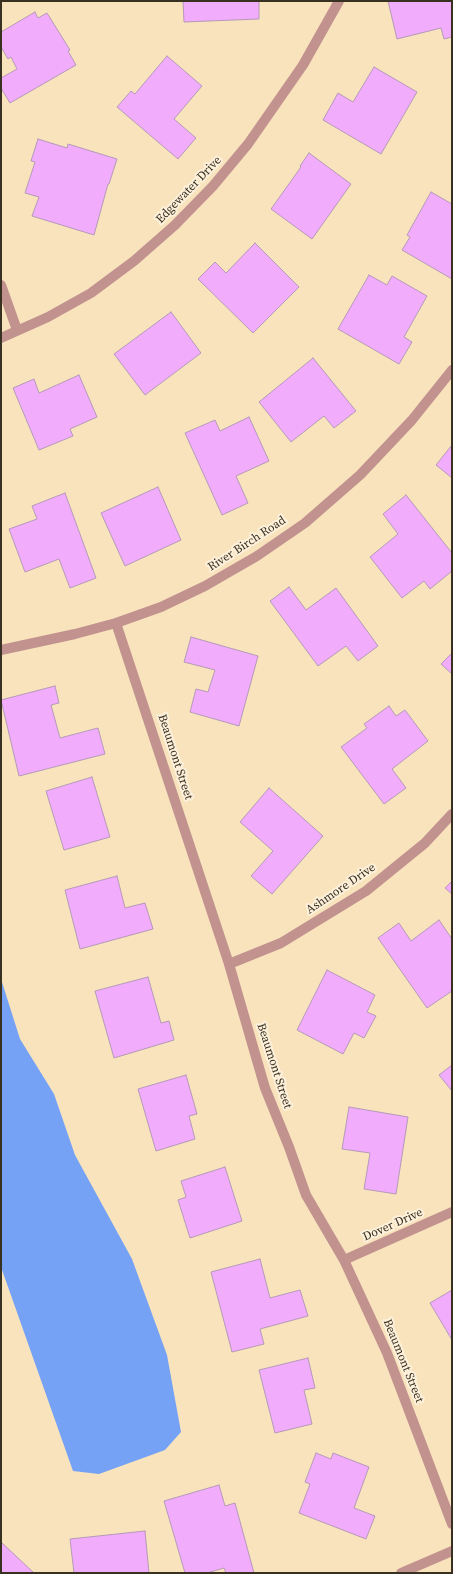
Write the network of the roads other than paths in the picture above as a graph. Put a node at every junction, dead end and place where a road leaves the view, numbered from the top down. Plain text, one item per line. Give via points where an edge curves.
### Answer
1 (339, 1) edge
2 (1, 285) edge
3 (17, 330) junction
4 (1, 338) edge
5 (452, 370) edge
6 (116, 623) junction
7 (1, 650) edge
8 (452, 814) edge
9 (229, 964) junction
10 (452, 1212) edge
11 (344, 1260) junction
12 (452, 1524) edge
13 (452, 1552) edge
14 (401, 1573) edge

1 - 3 street, Edgewater Drive via 303,65 248,144 186,214 134,261 91,293 48,317
2 - 3 street
3 - 4 street, Edgewater Drive
5 - 6 street, River Birch Road via 412,420 360,475 304,523 257,556 205,586 161,607
6 - 7 street, River Birch Road
6 - 9 street, Beaumont Street
8 - 9 street, Ashmore Drive via 425,843 366,891 282,943
9 - 11 street, Beaumont Street via 265,1088 306,1195
10 - 11 street, Dover Drive
11 - 12 street, Beaumont Street via 387,1353
13 - 14 street

